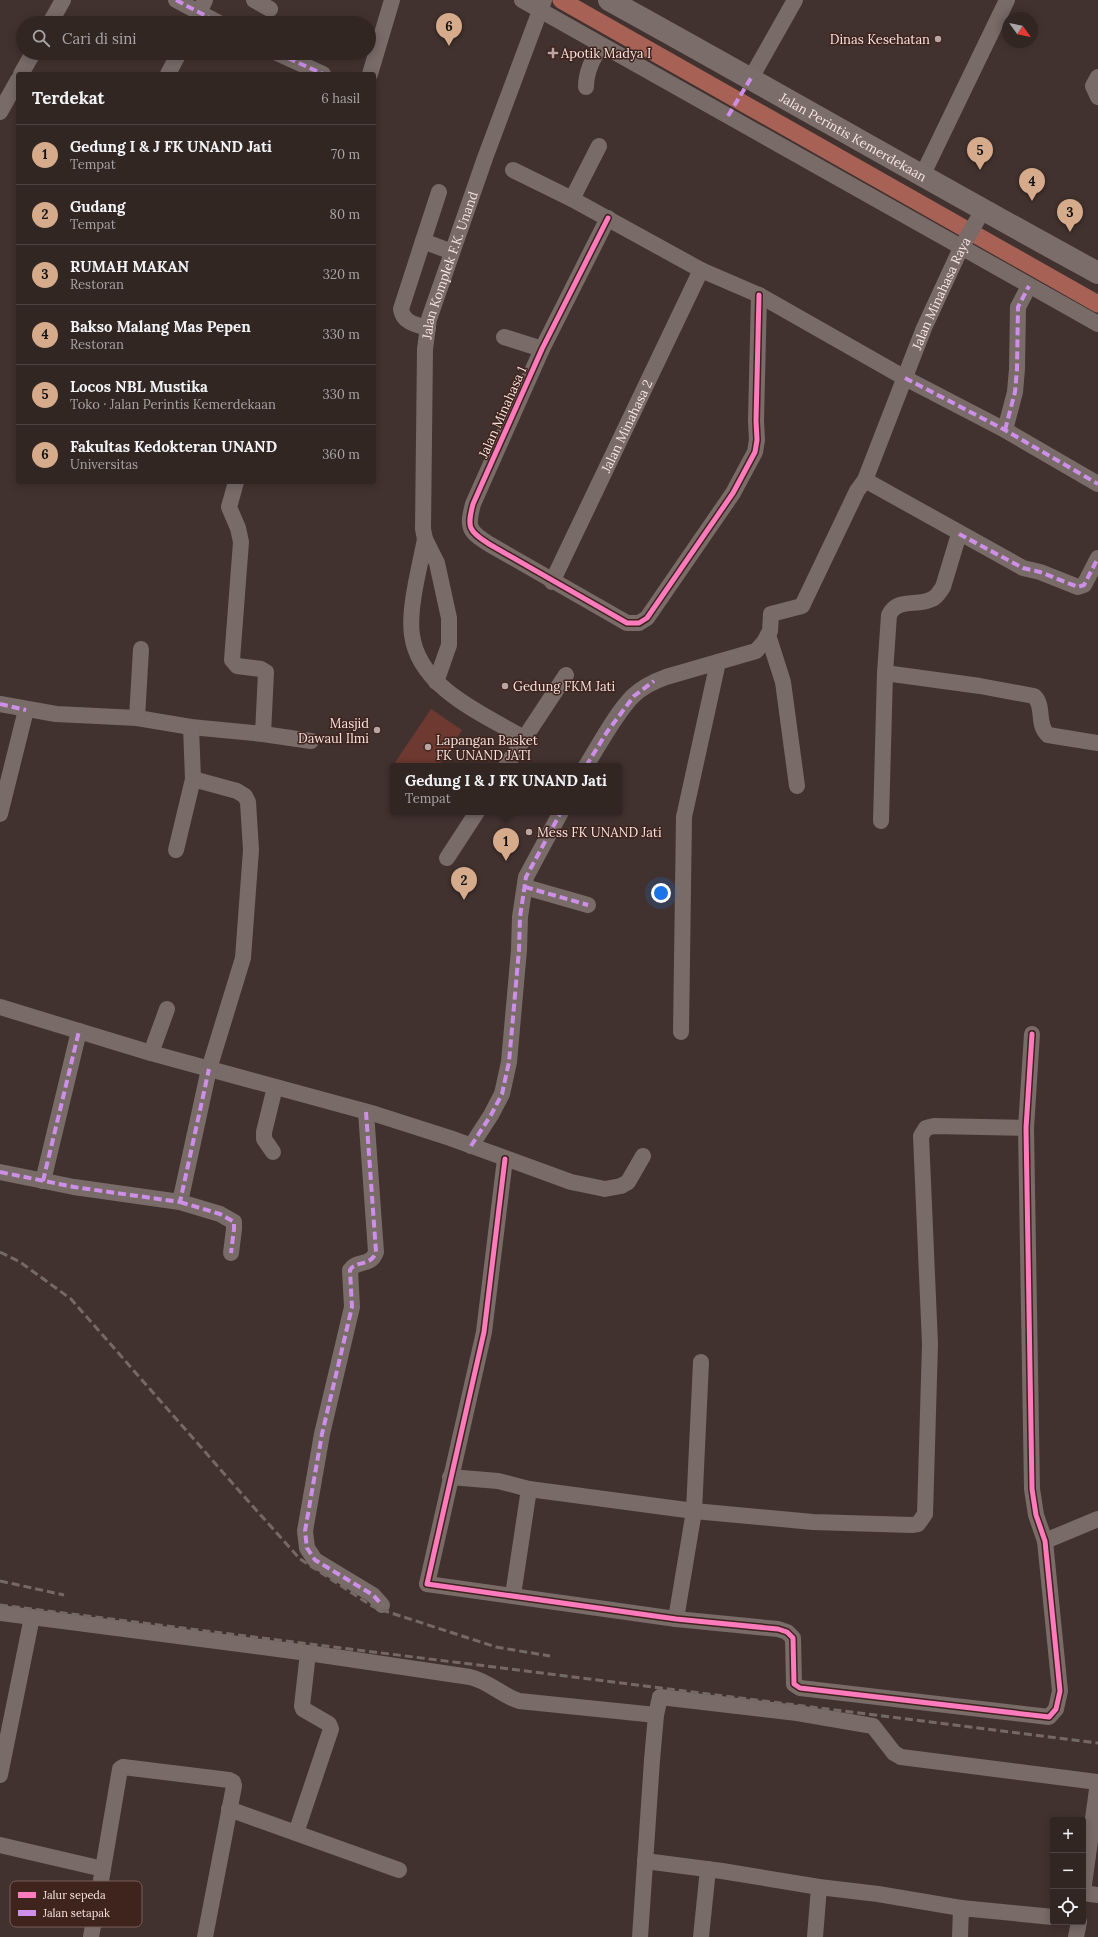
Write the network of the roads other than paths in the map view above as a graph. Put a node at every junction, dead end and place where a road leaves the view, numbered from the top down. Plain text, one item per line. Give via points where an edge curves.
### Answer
1 (176, 0) edge
2 (254, 0) edge
3 (392, 0) edge
4 (522, 0) edge
5 (609, 0) edge
6 (794, 0) edge
7 (1007, 0) edge
8 (56, 2) edge
9 (541, 4) edge
10 (270, 9) dead end
11 (200, 12) edge
12 (52, 16) edge
13 (601, 45) junction
14 (376, 54) edge
15 (29, 60) edge
16 (175, 60) edge
17 (292, 60) edge
18 (374, 60) edge
19 (23, 72) edge
20 (169, 72) edge
21 (319, 72) edge
22 (371, 72) edge
23 (1098, 77) edge
24 (751, 78) junction
25 (16, 84) edge
26 (586, 87) dead end
27 (1098, 98) edge
28 (0, 112) edge
29 (599, 146) dead end
30 (513, 170) dead end
31 (923, 174) junction
32 (439, 192) dead end
33 (572, 199) junction
34 (980, 214) junction
35 (608, 218) junction
36 (423, 241) junction
37 (962, 245) junction
38 (452, 252) junction
39 (701, 270) junction
40 (1098, 273) edge
41 (1029, 286) junction
42 (760, 294) junction
43 (1098, 324) edge
44 (428, 328) junction
45 (504, 337) dead end
46 (542, 349) junction
47 (905, 378) junction
48 (1005, 430) junction
49 (865, 480) junction
50 (235, 484) edge
51 (1098, 484) edge
52 (959, 534) junction
53 (425, 539) junction
54 (1098, 558) edge
55 (552, 582) junction
56 (768, 635) junction
57 (141, 649) dead end
58 (718, 662) junction
59 (885, 673) junction
60 (566, 674) dead end
61 (436, 682) junction
62 (0, 704) edge
63 (26, 710) junction
64 (137, 718) junction
65 (191, 727) junction
66 (263, 734) junction
67 (524, 738) junction
68 (311, 741) dead end
69 (1098, 743) edge
70 (508, 763) edge
71 (588, 763) edge
72 (193, 779) junction
73 (797, 786) dead end
74 (0, 814) edge
75 (475, 815) edge
76 (559, 815) edge
77 (881, 821) dead end
78 (176, 850) dead end
79 (447, 858) dead end
80 (525, 887) junction
81 (588, 905) dead end
82 (0, 1007) edge
83 (167, 1009) dead end
84 (79, 1030) junction
85 (681, 1032) dead end
86 (1032, 1034) dead end
87 (152, 1053) junction
88 (209, 1069) junction
89 (275, 1087) junction
90 (366, 1112) junction
91 (1026, 1128) junction
92 (471, 1146) junction
93 (273, 1152) dead end
94 (643, 1156) dead end
95 (505, 1159) junction
96 (0, 1172) edge
97 (42, 1181) junction
98 (180, 1202) junction
99 (231, 1253) dead end
100 (701, 1362) dead end
101 (450, 1477) junction
102 (529, 1489) junction
103 (694, 1511) junction
104 (1098, 1520) edge
105 (1045, 1541) junction
106 (514, 1595) junction
107 (382, 1605) dead end
108 (0, 1613) edge
109 (32, 1617) junction
110 (676, 1619) junction
111 (308, 1653) junction
112 (656, 1715) junction
113 (0, 1775) edge
114 (1098, 1782) edge
115 (229, 1809) junction
116 (296, 1833) junction
117 (0, 1845) edge
118 (645, 1861) junction
119 (103, 1868) junction
120 (708, 1869) junction
121 (399, 1870) dead end
122 (101, 1881) edge
123 (819, 1887) junction
124 (1084, 1889) edge
125 (1086, 1893) edge
126 (1098, 1895) edge
127 (962, 1908) junction
128 (1050, 1917) edge
129 (1078, 1925) edge
130 (93, 1927) edge
131 (91, 1937) edge
132 (205, 1937) edge
133 (640, 1937) edge
134 (701, 1937) edge
135 (815, 1937) edge
136 (960, 1937) edge
137 (1076, 1937) edge

1 - 11 street
2 - 10 street
3 - 14 street
4 - 9 street
5 - 24 main road, Jalan Perintis Kemerdekaan
6 - 24 street
7 - 31 street
8 - 12 street
9 - 13 street
9 - 38 street, Jalan Komplek F.K. Unand
13 - 26 street via 589,68
13 - 37 street
15 - 19 street
16 - 20 street
17 - 21 street
18 - 22 street
23 - 27 street via 1093,86
24 - 31 main road, Jalan Perintis Kemerdekaan
25 - 28 street
29 - 33 street
30 - 33 street
31 - 34 main road, Jalan Perintis Kemerdekaan
32 - 36 street
33 - 35 street
34 - 37 street, Jalan Minahasa Raya
34 - 40 main road, Jalan Perintis Kemerdekaan
35 - 39 street
35 - 46 street, Jalan Minahasa 1
36 - 38 street
36 - 44 street via 401,309 409,322
37 - 41 street
37 - 47 street, Jalan Minahasa Raya via 924,328
38 - 44 street, Jalan Komplek F.K. Unand
39 - 42 street
39 - 55 street, Jalan Minahasa 2
41 - 43 street
41 - 48 street via 1018,307 1018,369
42 - 47 street
42 - 55 street, Jalan Minahasa 1 via 755,452 733,493 647,618 639,623 627,623
44 - 53 street, Jalan Komplek F.K. Unand via 425,349
45 - 46 street
46 - 55 street, Jalan Minahasa 1 via 468,520 471,530 481,539
47 - 48 street
47 - 49 street, Jalan Minahasa Raya
48 - 51 street
49 - 52 street
49 - 56 street, Jalan Minahasa Raya via 857,490 802,606 771,614 771,629
50 - 66 street via 229,507 241,542 232,660 237,666 261,668 266,672
52 - 54 street via 1023,568 1078,587 1084,585
52 - 59 street via 938,595 932,600 900,604 892,609 889,615
53 - 61 street, Jalan Komplek F.K. Unand via 437,563 449,618 449,645
53 - 61 street, Jalan Komplek F.K. Unand via 411,634 416,654
56 - 58 street via 756,651
56 - 73 street via 783,682
57 - 64 street
58 - 71 street via 654,681 634,696
58 - 85 street via 684,817
59 - 69 street via 1034,696 1039,705 1042,726 1048,735
59 - 77 street
60 - 67 street
61 - 67 street
62 - 63 street
63 - 64 street
63 - 74 street
64 - 65 street
65 - 66 street
65 - 72 street
66 - 68 street
67 - 70 street
72 - 78 street
72 - 88 street via 237,791 245,796 248,802 251,850 243,958
75 - 79 street
76 - 80 street via 526,877
80 - 81 street
80 - 92 street via 520,917 508,1069 502,1094
82 - 84 street
83 - 87 street
84 - 87 street
84 - 97 street
86 - 91 street
87 - 88 street
88 - 89 street
88 - 98 street
89 - 90 street
89 - 93 street via 264,1132 264,1138
90 - 92 street
90 - 107 street via 376,1252 372,1259 353,1266 350,1270 352,1307 322,1434 305,1531 307,1548 315,1560 373,1595
91 - 103 street via 934,1126 926,1128 921,1136 930,1344 925,1514 922,1521 912,1525 814,1522
91 - 105 street via 1032,1489 1036,1515
92 - 95 street
94 - 95 street via 628,1182 605,1189 571,1182
95 - 101 street via 484,1332
96 - 97 street
97 - 98 street via 74,1188
98 - 99 street via 220,1214 234,1222
100 - 103 street
101 - 102 street via 498,1481
101 - 106 street via 427,1584
102 - 103 street
102 - 106 street
103 - 110 street
104 - 105 street
105 - 110 street via 1060,1691 1056,1709 1049,1717 800,1688 794,1684 793,1638 787,1632
106 - 110 street
108 - 109 street
109 - 111 street
109 - 113 street
111 - 112 street via 470,1677 484,1681 519,1701
111 - 116 street via 302,1708 329,1724 331,1729
112 - 114 street via 660,1697 797,1714 875,1727 894,1753 901,1757
112 - 118 street
114 - 124 street
115 - 116 street
115 - 119 street via 234,1786 229,1780 123,1767 118,1772
115 - 132 street
116 - 121 street
117 - 119 street
118 - 120 street
118 - 133 street
119 - 122 street
120 - 123 street
120 - 134 street
123 - 127 street
123 - 135 street
125 - 126 street
127 - 128 street
127 - 136 street
129 - 137 street
130 - 131 street

